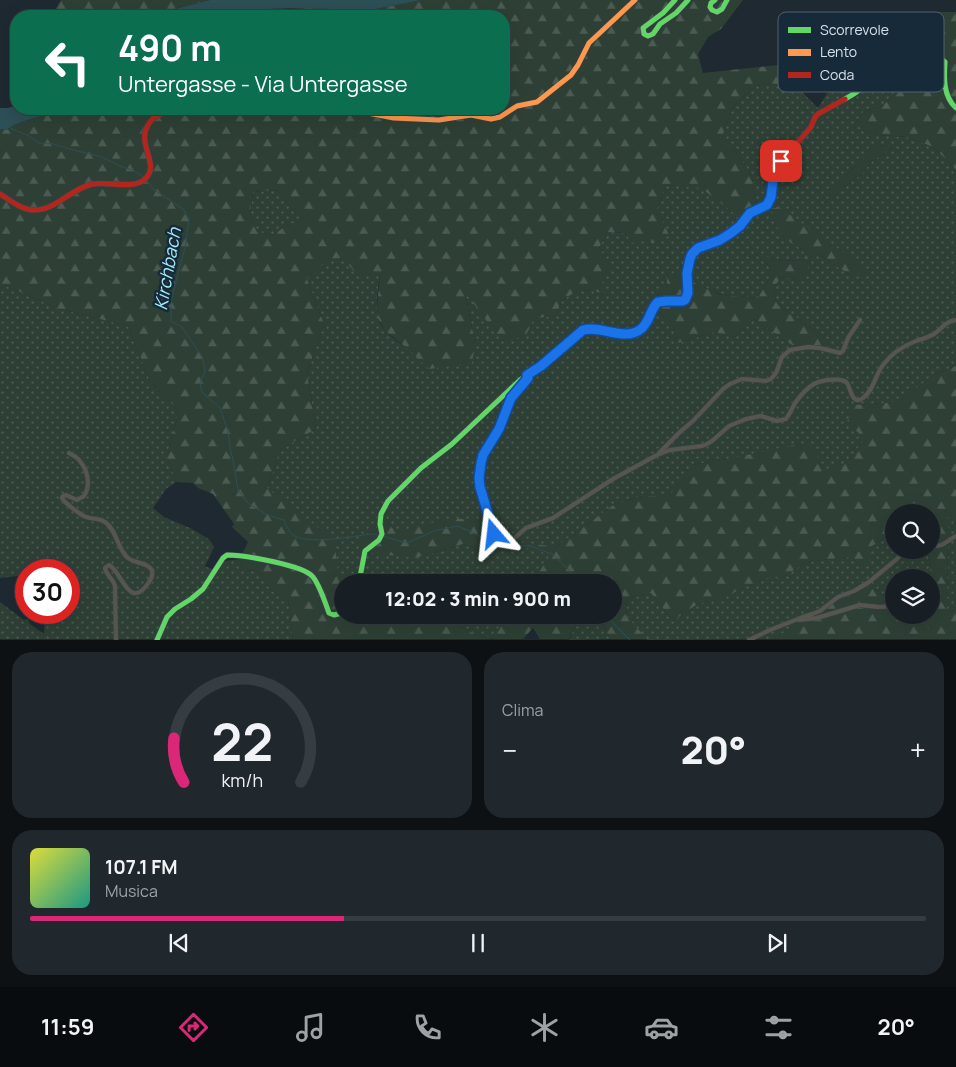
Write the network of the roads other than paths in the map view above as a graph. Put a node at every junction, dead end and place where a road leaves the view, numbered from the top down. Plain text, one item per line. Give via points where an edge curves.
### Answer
1 (635, 0) edge
2 (674, 0) edge
3 (688, 0) edge
4 (715, 0) edge
5 (727, 0) edge
6 (944, 61) edge
7 (944, 80) edge
8 (944, 80) edge
9 (857, 92) edge
10 (956, 108) edge
11 (510, 110) edge
12 (160, 115) edge
13 (378, 115) edge
14 (471, 115) edge
15 (471, 115) edge
16 (503, 115) edge
17 (0, 194) edge
18 (860, 320) dead end
19 (956, 320) edge
20 (527, 375) junction
21 (69, 453) dead end
22 (658, 455) junction
23 (956, 536) edge
24 (940, 546) edge
25 (897, 559) edge
26 (361, 574) edge
27 (885, 606) edge
28 (334, 616) edge
29 (794, 620) junction
30 (116, 640) edge
31 (157, 640) edge
32 (748, 640) edge

1 - 11 street via 588,43 571,75 537,102
2 - 3 street via 643,28 644,34 653,34
4 - 5 street via 710,7 717,12
6 - 7 street
8 - 10 street via 949,99
9 - 20 street via 815,117 811,127 776,168 767,205 750,213 725,237 694,251 688,266 685,300 658,302 645,325 636,332 583,330
12 - 17 street via 147,125 144,132 151,169 141,182 92,184 41,210 25,209
13 - 15 street via 439,120
14 - 16 street via 491,119
18 - 22 street via 840,353 820,348 794,349 782,357 771,379 742,379 723,388
19 - 22 street via 902,348 884,364 868,392 859,400 851,395 844,381 824,380 805,391 782,421 761,416 746,419 729,426 707,444
20 - 22 street via 528,378 511,398 479,470 483,496 499,542 508,544 526,528 553,518 613,479
20 - 26 street via 421,468 388,502 380,519 382,534 365,551
21 - 30 street via 79,459 89,486 84,496 77,500 66,495 62,498 64,501 82,515 105,522 127,557 152,570 149,582 136,593 127,590 111,566 106,568 115,586
23 - 24 street
25 - 29 street via 854,591 838,597 820,611
27 - 29 street via 860,604 817,618
28 - 31 street via 329,613 315,579 308,572 265,559 227,555 198,594 167,617
29 - 32 street

